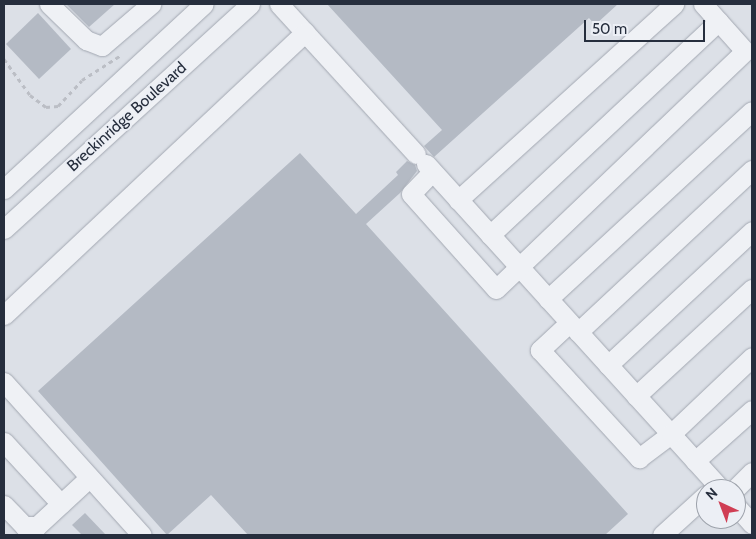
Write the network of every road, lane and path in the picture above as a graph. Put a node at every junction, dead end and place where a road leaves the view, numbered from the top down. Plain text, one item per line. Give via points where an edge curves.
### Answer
1 (49, 4) edge
2 (151, 4) edge
3 (204, 4) edge
4 (250, 4) edge
5 (279, 4) edge
6 (674, 4) edge
7 (703, 4) edge
8 (719, 21) junction
9 (305, 32) junction
10 (128, 51) dead end
11 (4, 60) edge
12 (752, 111) edge
13 (425, 163) junction
14 (752, 170) edge
15 (4, 189) edge
16 (458, 200) junction
17 (4, 229) edge
18 (752, 231) edge
19 (490, 235) junction
20 (520, 268) junction
21 (752, 290) edge
22 (548, 299) junction
23 (4, 315) edge
24 (574, 328) junction
25 (752, 357) edge
26 (608, 365) junction
27 (4, 382) edge
28 (636, 396) junction
29 (752, 410) edge
30 (671, 434) junction
31 (4, 442) edge
32 (695, 461) junction
33 (752, 472) edge
34 (89, 478) junction
35 (710, 479) edge
36 (738, 479) edge
37 (61, 504) junction
38 (4, 505) edge
39 (696, 507) edge
40 (752, 531) edge
41 (142, 535) edge
42 (662, 535) edge
43 (748, 535) edge

1 - 2 street via 86,40 102,46
3 - 15 street, Breckinridge Boulevard
4 - 17 street, Breckinridge Boulevard
5 - 9 street
6 - 16 street
7 - 8 street
8 - 19 street
8 - 20 street via 745,51
9 - 13 street
9 - 23 street
10 - 11 path via 82,80 58,106 46,107 30,95
12 - 22 street
13 - 16 street
13 - 20 street via 411,194 496,289
14 - 24 street
16 - 19 street
18 - 26 street
19 - 20 street
20 - 22 street
21 - 28 street
22 - 24 street
24 - 26 street
24 - 30 street via 540,350 640,458
25 - 30 street
26 - 28 street
27 - 34 street
28 - 30 street
29 - 32 street
30 - 32 street
31 - 37 street
32 - 35 street
33 - 36 street
34 - 37 street
34 - 41 street
37 - 38 street via 37,526 24,526
39 - 42 street
40 - 43 street

